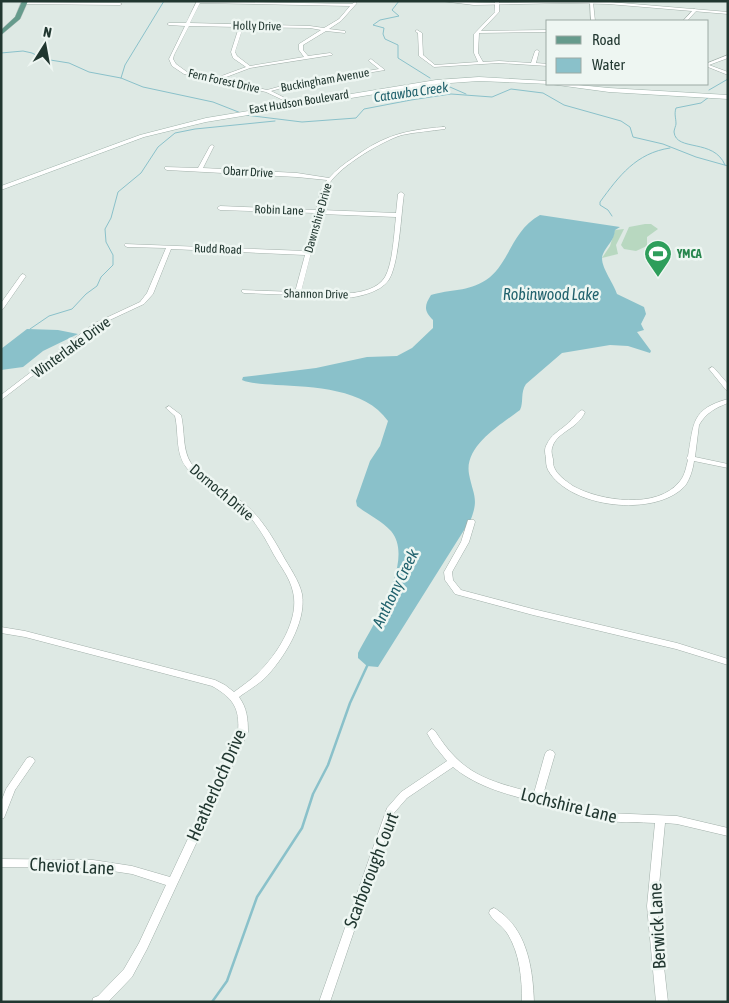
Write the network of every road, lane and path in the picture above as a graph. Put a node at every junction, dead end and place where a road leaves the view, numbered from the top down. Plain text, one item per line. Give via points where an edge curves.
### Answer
1 (199, 1) edge
2 (443, 1) edge
3 (24, 2) edge
4 (252, 2) edge
5 (303, 2) edge
6 (546, 2) edge
7 (591, 2) edge
8 (355, 3) edge
9 (497, 3) edge
10 (120, 4) dead end
11 (695, 10) junction
12 (728, 13) edge
13 (593, 20) edge
14 (686, 20) edge
15 (169, 24) dead end
16 (187, 24) junction
17 (242, 25) junction
18 (325, 28) junction
19 (417, 31) dead end
20 (546, 31) edge
21 (344, 32) dead end
22 (477, 32) junction
23 (1, 33) edge
24 (537, 51) dead end
25 (330, 54) dead end
26 (728, 56) edge
27 (307, 58) junction
28 (371, 60) dead end
29 (481, 63) junction
30 (533, 64) junction
31 (546, 65) edge
32 (709, 65) edge
33 (709, 65) edge
34 (249, 67) junction
35 (728, 74) edge
36 (216, 80) junction
37 (546, 82) edge
38 (562, 85) edge
39 (589, 85) edge
40 (267, 91) junction
41 (728, 95) edge
42 (285, 100) dead end
43 (443, 128) dead end
44 (212, 146) dead end
45 (167, 168) dead end
46 (200, 169) junction
47 (328, 180) junction
48 (1, 186) edge
49 (401, 194) dead end
50 (220, 208) dead end
51 (318, 212) junction
52 (398, 215) junction
53 (127, 245) dead end
54 (169, 247) junction
55 (308, 253) junction
56 (23, 276) dead end
57 (244, 292) dead end
58 (297, 295) junction
59 (1, 308) edge
60 (712, 369) dead end
61 (728, 389) edge
62 (1, 398) edge
63 (728, 401) edge
64 (170, 408) dead end
65 (582, 412) dead end
66 (690, 458) junction
67 (728, 466) edge
68 (471, 522) dead end
69 (1, 630) edge
70 (728, 662) edge
71 (235, 696) junction
72 (432, 733) dead end
73 (550, 754) dead end
74 (30, 761) dead end
75 (452, 763) junction
76 (537, 798) junction
77 (1, 814) edge
78 (660, 820) junction
79 (728, 832) edge
80 (1, 864) edge
81 (172, 882) junction
82 (494, 913) dead end
83 (97, 1002) edge
84 (324, 1002) edge
85 (528, 1002) edge
86 (662, 1002) edge

1 - 4 street
1 - 16 street, Fern Forest Drive
2 - 9 street
3 - 10 street
3 - 23 main road via 18,18
4 - 5 street
5 - 8 street
6 - 7 street
6 - 9 street
7 - 11 street
7 - 13 street
8 - 18 street via 340,20
9 - 22 street via 497,12
11 - 12 street
11 - 14 street
15 - 16 street, Holly Drive
16 - 17 street, Holly Drive
16 - 36 street, Fern Forest Drive via 172,61 186,73
17 - 18 street, Holly Drive
17 - 34 street via 233,52
18 - 21 street, Holly Drive
18 - 27 street via 301,44 300,50
19 - 29 street via 420,33 421,55 434,66
20 - 22 street
22 - 29 street via 476,53
24 - 30 street
25 - 27 street
26 - 32 street
27 - 34 street
28 - 40 street, Buckingham Avenue via 383,70
29 - 30 street
30 - 31 street
33 - 35 street
34 - 36 street
36 - 40 street, Fern Forest Drive
37 - 48 main road, East Hudson Boulevard via 479,79 436,82 225,115 114,145
38 - 41 main road
39 - 41 main road
40 - 42 street, Fern Forest Drive
43 - 47 street, Dawnshire Drive via 384,139
44 - 46 street
45 - 46 street, Obarr Drive
46 - 47 street, Obarr Drive
47 - 51 street, Dawnshire Drive
49 - 52 street, Shannon Drive
50 - 51 street, Robin Lane
51 - 52 street, Robin Lane
51 - 55 street, Dawnshire Drive
52 - 58 street, Shannon Drive via 389,275 384,282 354,295
53 - 54 street, Rudd Road
54 - 55 street, Rudd Road
54 - 62 street, Winterlake Drive via 150,294 142,303 97,324
55 - 58 street, Dawnshire Drive
56 - 59 street
57 - 58 street, Shannon Drive
60 - 61 street
63 - 66 street via 709,408 700,417
64 - 71 street, Dornoch Drive via 178,415 182,451 190,467 254,517 298,592 295,622 279,652 262,674
65 - 66 street via 578,420 554,438 547,456 557,476 580,493 622,503 656,500 682,484
66 - 67 street
68 - 70 street via 466,542 448,572 449,580 458,592 677,646
69 - 71 street via 201,679 215,683
71 - 81 street, Heatherloch Drive via 244,712 243,732
72 - 75 street, Lochshire Lane
73 - 76 street
74 - 77 street via 11,789
75 - 76 street, Lochshire Lane via 476,779
75 - 84 street, Scarborough Court via 404,795 388,816
76 - 78 street, Lochshire Lane via 607,818
78 - 79 street, Lochshire Lane via 692,823
78 - 86 street, Berwick Lane via 652,906
80 - 81 street, Cheviot Lane via 94,864 132,870
81 - 83 street, Heatherloch Drive via 128,973
82 - 85 street via 511,929 517,942 526,973

